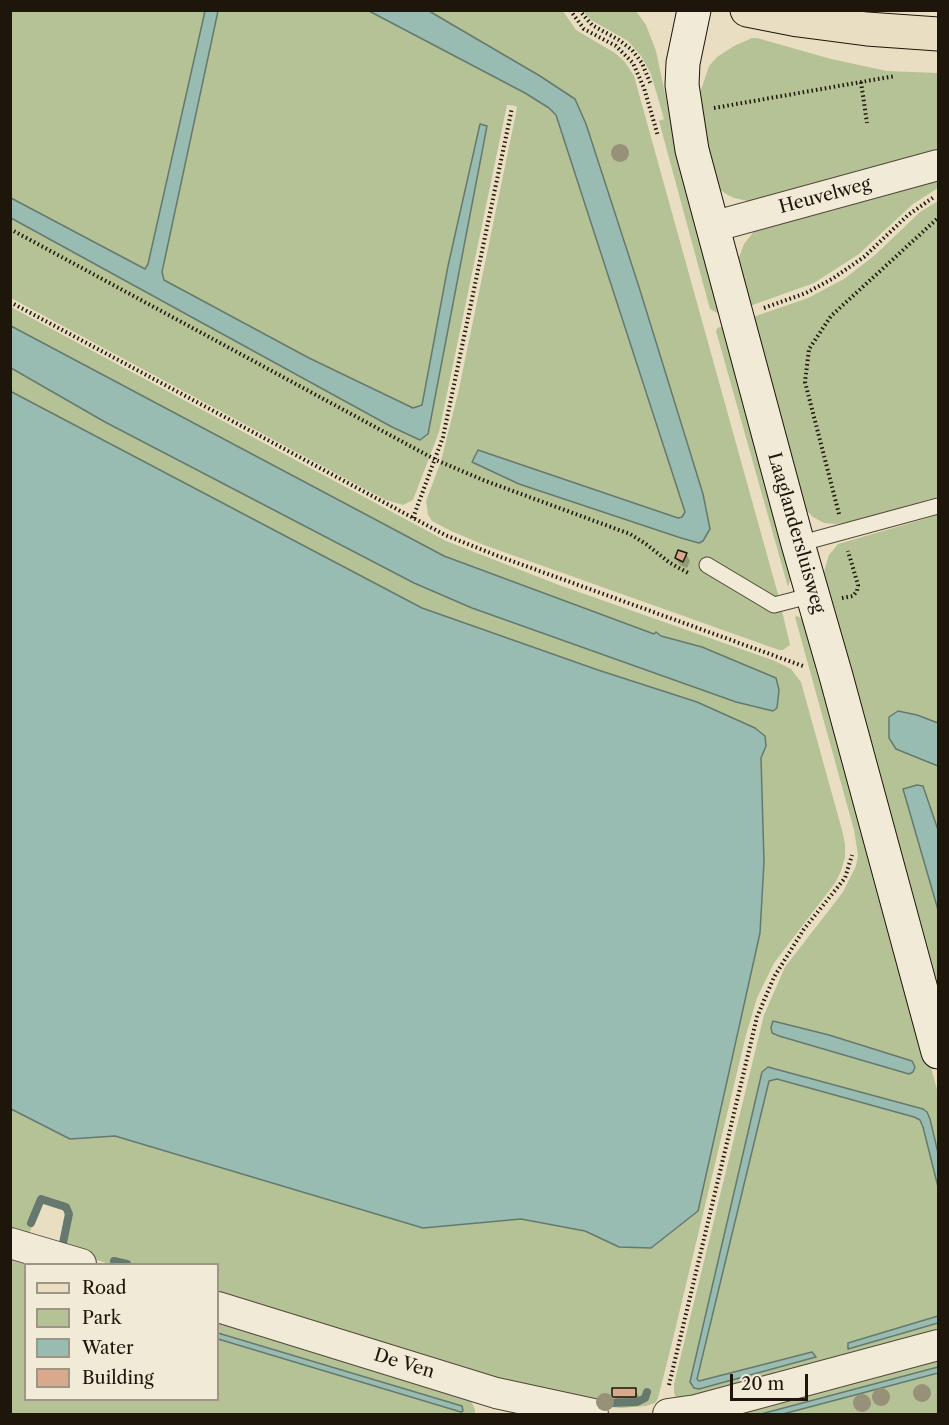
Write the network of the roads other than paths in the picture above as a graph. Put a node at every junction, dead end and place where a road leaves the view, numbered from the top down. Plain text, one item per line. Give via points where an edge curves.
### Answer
1 (694, 10) edge
2 (747, 10) edge
3 (939, 34) edge
4 (939, 165) edge
5 (712, 227) junction
6 (939, 506) edge
7 (798, 543) junction
8 (707, 565) dead end
9 (814, 600) junction
10 (939, 1052) edge
11 (10, 1243) edge
12 (78, 1263) edge
13 (219, 1307) edge
14 (939, 1345) edge
15 (668, 1403) edge
16 (593, 1414) edge

1 - 5 street, Laaglandersluisweg via 682,85 692,150
2 - 3 main road via 867,29
4 - 5 street, Heuvelweg
5 - 7 street, Laaglandersluisweg
6 - 7 lane
7 - 9 street, Laaglandersluisweg
8 - 9 lane via 774,605
9 - 10 street, Laaglandersluisweg
11 - 12 street
13 - 16 street, De Ven via 496,1393
14 - 15 street via 696,1410

